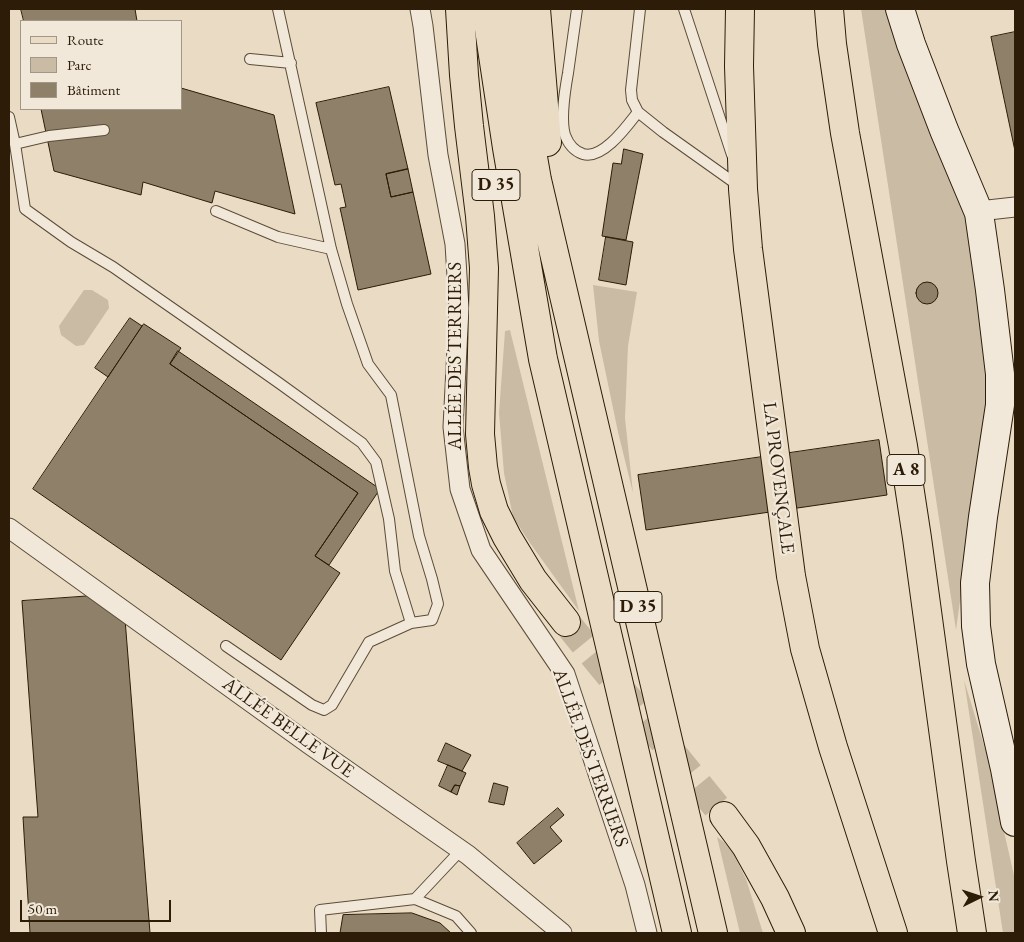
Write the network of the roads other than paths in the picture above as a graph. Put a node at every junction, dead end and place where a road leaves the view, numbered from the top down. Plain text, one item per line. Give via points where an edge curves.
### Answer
1 (278, 9) edge
2 (420, 9) edge
3 (460, 9) edge
4 (464, 9) edge
5 (486, 9) edge
6 (512, 9) edge
7 (536, 9) edge
8 (577, 9) edge
9 (640, 9) edge
10 (684, 9) edge
11 (740, 9) edge
12 (829, 9) edge
13 (900, 9) edge
14 (250, 59) dead end
15 (291, 63) junction
16 (638, 112) junction
17 (9, 117) edge
18 (104, 130) dead end
19 (15, 144) junction
20 (744, 189) junction
21 (1015, 207) edge
22 (216, 211) dead end
23 (979, 213) junction
24 (331, 249) junction
25 (561, 280) junction
26 (543, 359) junction
27 (9, 528) edge
28 (566, 622) tunnel mouth
29 (410, 623) junction
30 (226, 646) dead end
31 (724, 816) tunnel mouth
32 (1015, 822) edge
33 (461, 850) junction
34 (415, 899) junction
35 (321, 933) edge
36 (471, 933) edge
37 (562, 933) edge
38 (647, 933) edge
39 (677, 933) edge
40 (713, 933) edge
41 (790, 933) edge
42 (893, 933) edge
43 (972, 933) edge

1 - 15 lane
2 - 38 street, ALLÉE DES TERRIERS via 438,154 455,244 459,308 453,427 460,489 481,550 565,674 635,885
3 - 28 main road via 464,83 484,268 480,434 483,467 494,510 507,537 533,580
4 - 26 main road, D 35 via 503,216 521,293
5 - 26 main road
6 - 25 main road, D 35 via 537,180
7 - 25 main road
8 - 16 lane via 565,93 564,132 567,140 584,154 598,152 621,133
9 - 16 lane via 631,90
10 - 20 lane
11 - 20 main road, LA PROVENÇALE
12 - 43 main road, A 8 via 845,133 917,538
13 - 23 street via 944,130
14 - 15 lane
15 - 24 lane
16 - 20 lane
17 - 19 lane
18 - 19 lane via 49,136
19 - 29 lane via 25,209 113,267 362,443 376,462 396,571
20 - 42 main road, LA PROVENÇALE via 748,249 791,576 805,648
21 - 23 street
22 - 24 lane via 278,236
23 - 32 street via 1000,374 1000,405 975,583 976,626 981,664
24 - 29 lane via 368,364 391,395 419,536 438,604 432,620
25 - 40 main road, D 35
26 - 39 main road, D 35
27 - 33 street, ALLÉE BELLE VUE
29 - 30 lane via 370,642 332,705 324,710
31 - 41 main road via 746,846
33 - 34 lane
33 - 37 street, ALLÉE BELLE VUE
34 - 35 lane via 320,910
34 - 36 lane via 456,916

